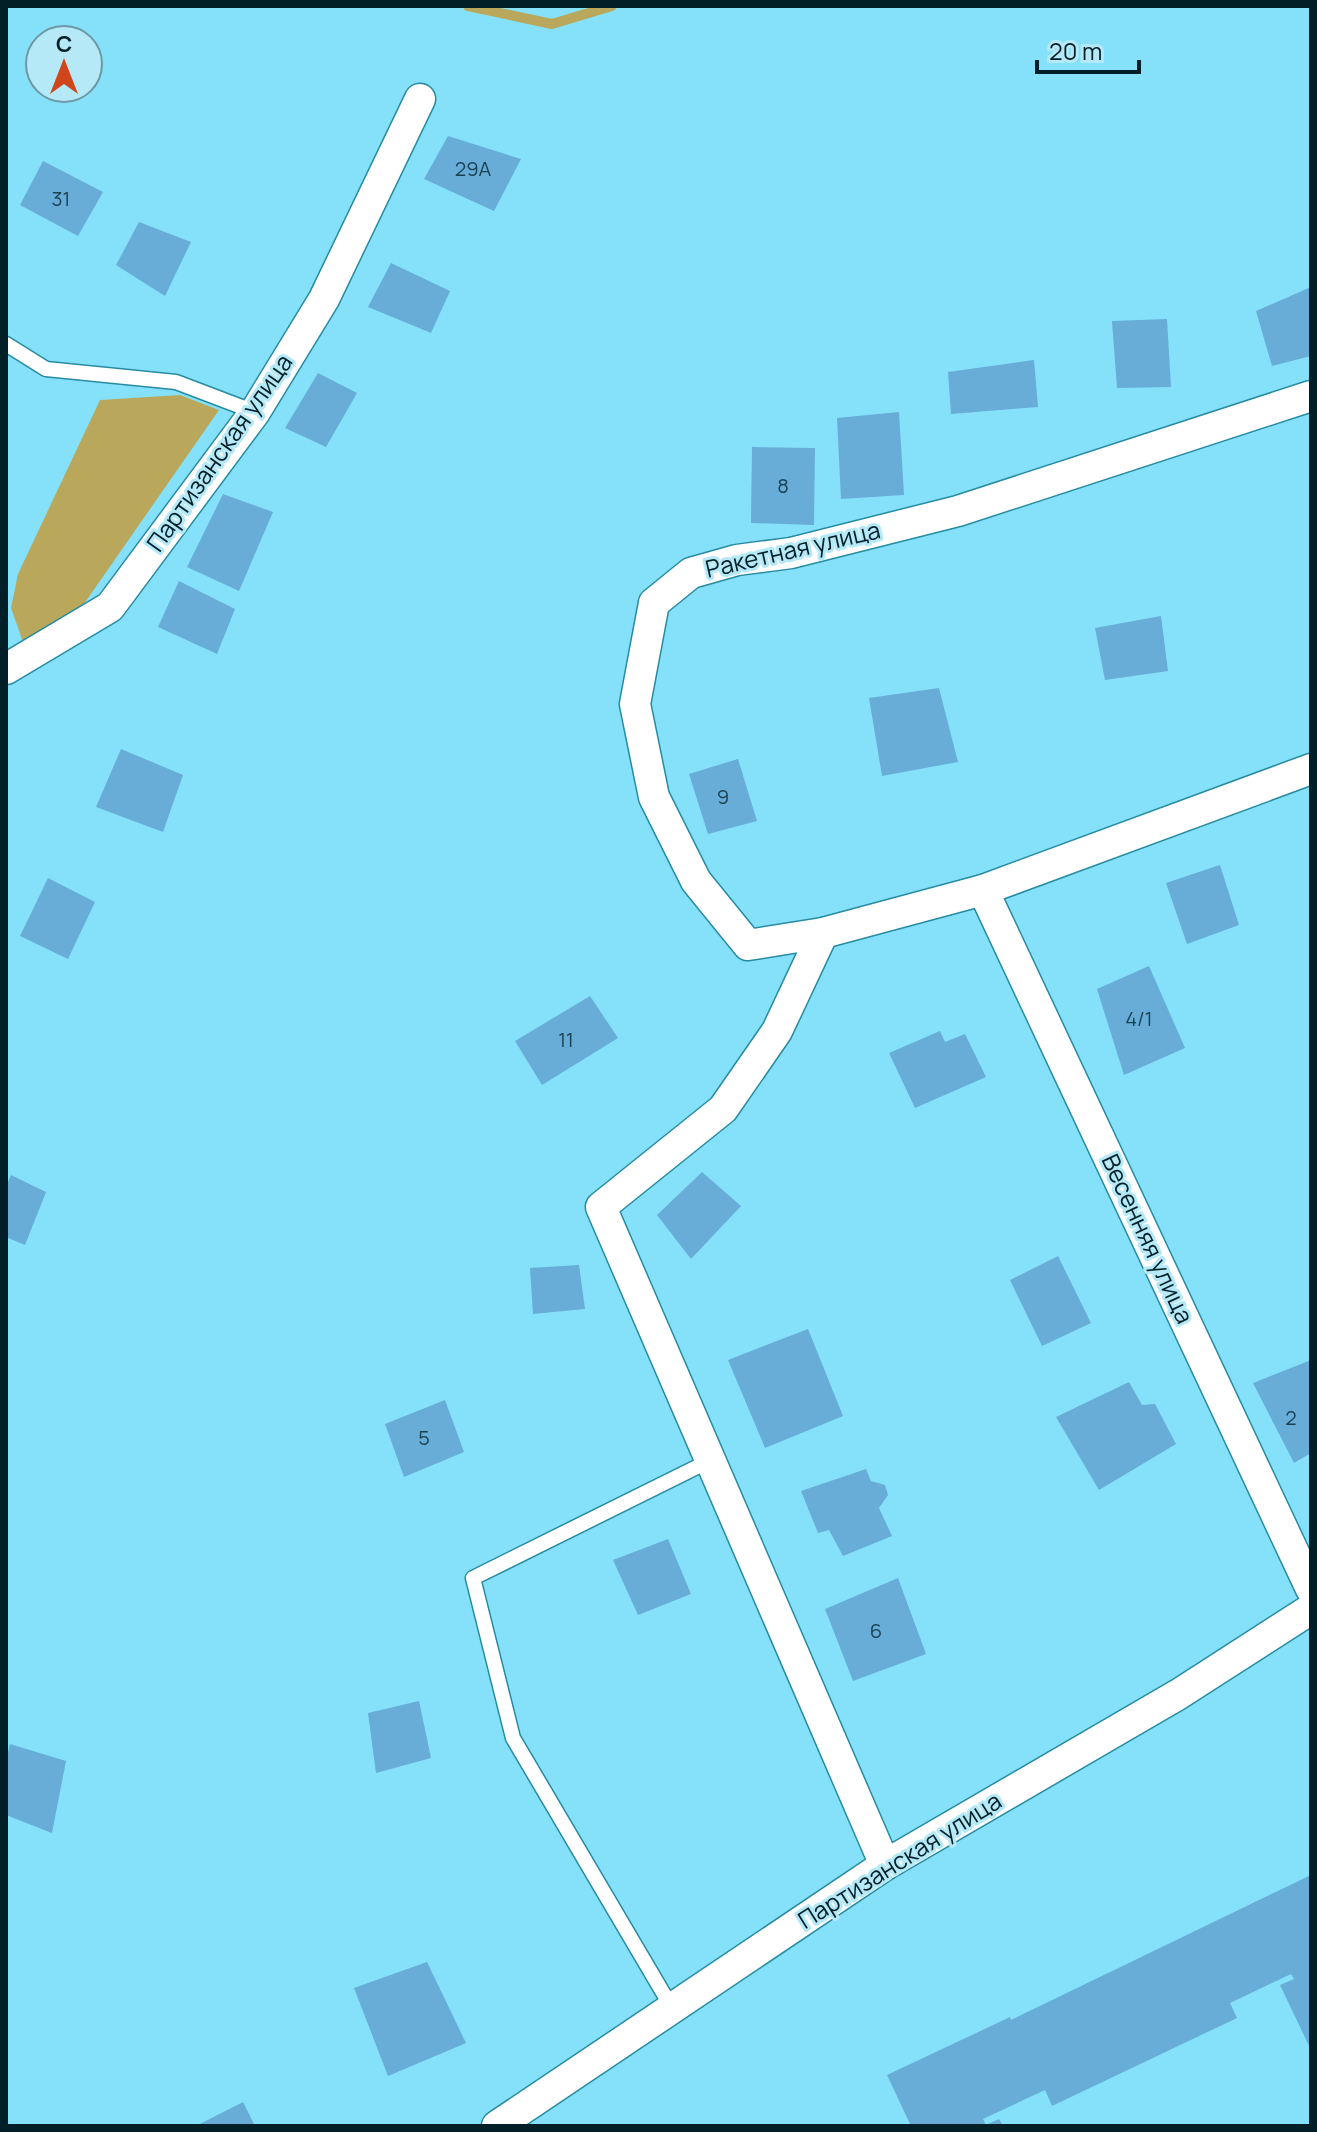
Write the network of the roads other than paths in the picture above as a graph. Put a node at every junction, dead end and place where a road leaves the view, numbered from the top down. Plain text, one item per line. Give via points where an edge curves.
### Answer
1 (420, 99) dead end
2 (6, 344) edge
3 (1311, 396) edge
4 (255, 412) junction
5 (6, 669) edge
6 (1311, 769) edge
7 (983, 890) junction
8 (823, 933) junction
9 (711, 1460) junction
10 (1311, 1589) edge
11 (1311, 1609) edge
12 (885, 1865) junction
13 (672, 2008) junction
14 (497, 2126) edge

1 - 4 street, Партизанская улица via 324,299
2 - 4 lane via 46,369 176,382
3 - 8 street, Ракетная улица via 958,511 691,573 654,603 635,704 654,797 696,881 748,945
4 - 5 street, Партизанская улица via 110,607
6 - 7 street, Ракетная улица
7 - 8 street, Ракетная улица
7 - 10 street, Весенняя улица
8 - 9 street via 777,1031 723,1109 601,1207
9 - 12 street
9 - 13 lane via 473,1578 513,1738
11 - 12 street, Партизанская улица via 1179,1694
12 - 13 street, Партизанская улица
13 - 14 street, Партизанская улица

